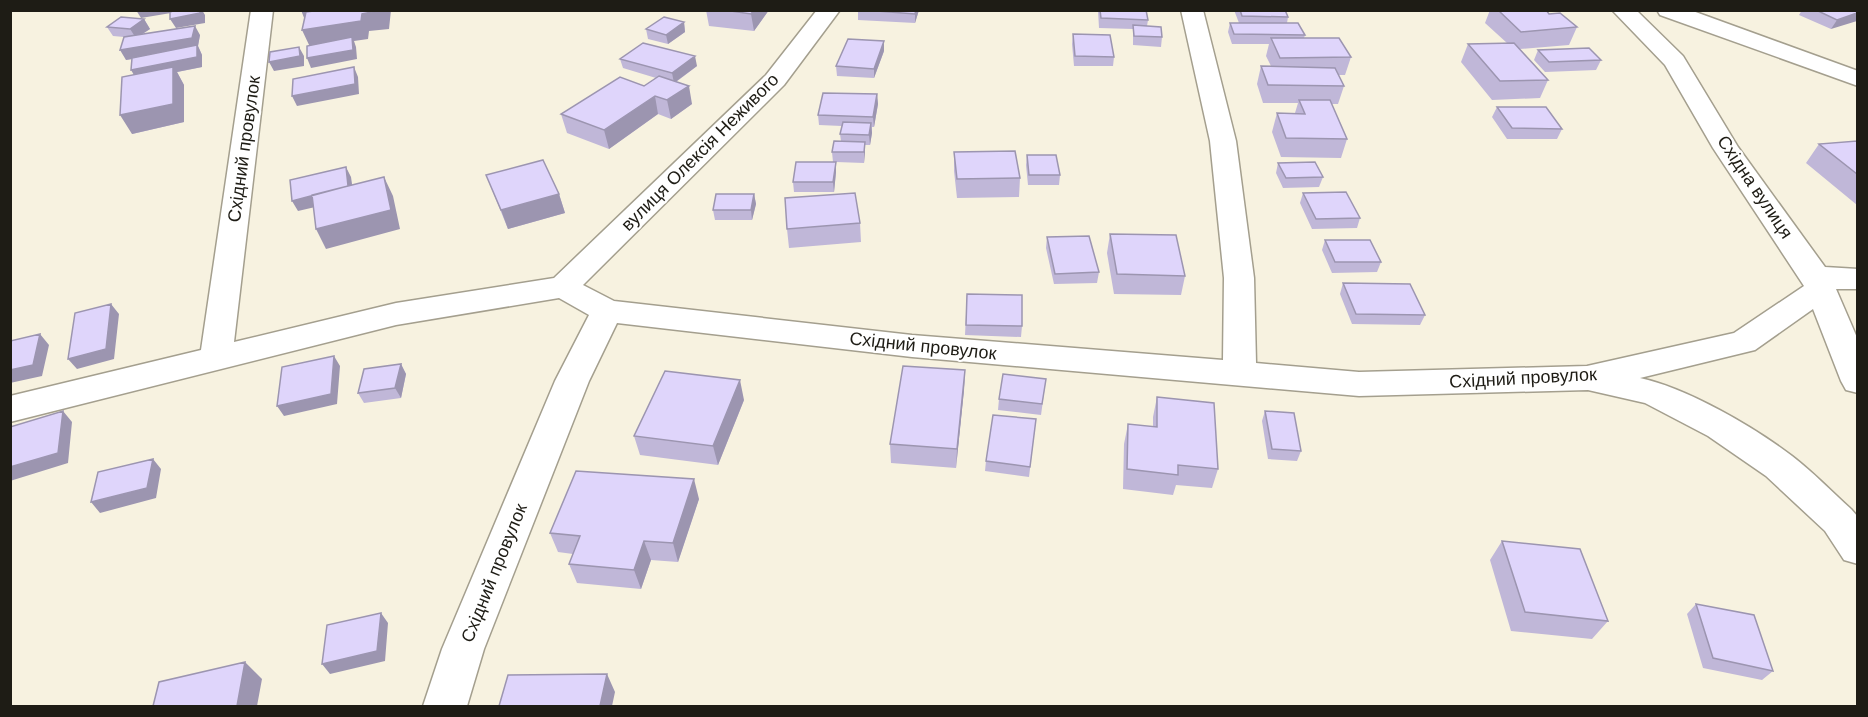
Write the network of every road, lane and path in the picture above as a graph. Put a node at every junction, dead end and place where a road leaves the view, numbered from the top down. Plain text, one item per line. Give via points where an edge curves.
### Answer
1 (262, 10) edge
2 (829, 10) edge
3 (1192, 10) edge
4 (1623, 10) edge
5 (1668, 10) edge
6 (1857, 79) edge
7 (1857, 279) edge
8 (1819, 282) junction
9 (563, 287) junction
10 (607, 311) junction
11 (216, 359) junction
12 (1240, 375) junction
13 (1587, 378) junction
14 (1857, 381) edge
15 (10, 409) edge
16 (1857, 548) edge
17 (445, 706) edge

1 - 11 street, Східний провулок
2 - 9 street, вулиця Олексія Неживого via 775,80
3 - 12 street via 1223,141 1239,278
4 - 8 street, Східна вулиця via 1675,61 1726,148
5 - 6 street
7 - 8 street
8 - 13 street, Східний провулок via 1744,342
8 - 14 street, Східна вулиця
9 - 10 street, Східний провулок
9 - 11 street via 396,314
10 - 12 street, Східний провулок via 912,346
10 - 17 street, Східний провулок via 568,392 463,649
11 - 15 street
12 - 13 street, Східний провулок via 1359,384
13 - 16 street via 1654,393 1720,427 1779,466 1838,520

